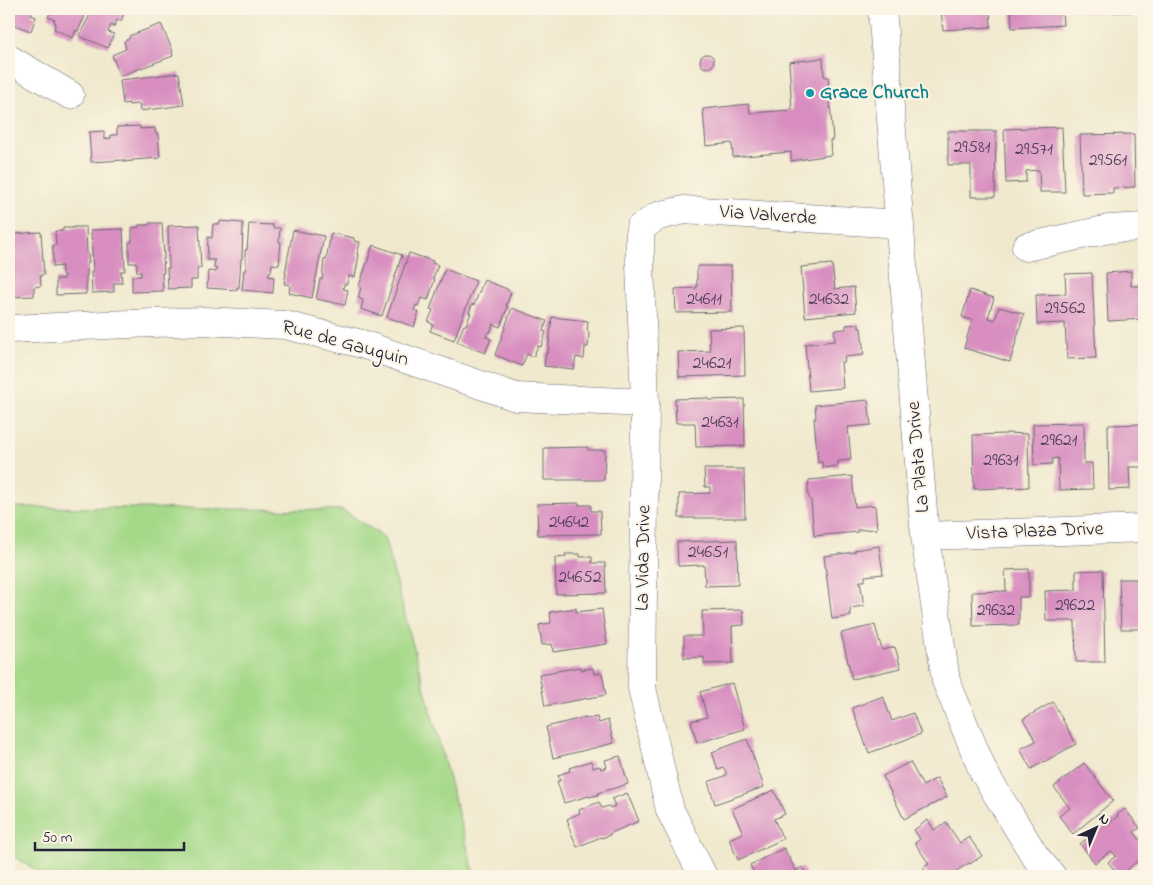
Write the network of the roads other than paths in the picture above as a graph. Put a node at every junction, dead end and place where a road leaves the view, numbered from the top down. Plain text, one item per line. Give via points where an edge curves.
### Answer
1 (882, 9) edge
2 (9, 59) edge
3 (70, 95) dead end
4 (900, 224) junction
5 (1144, 227) edge
6 (640, 228) joint
7 (1026, 248) dead end
8 (9, 329) edge
9 (645, 403) junction
10 (1144, 528) edge
11 (925, 536) junction
12 (703, 876) edge
13 (1052, 876) edge

1 - 4 street, La Plata Drive
2 - 3 street
4 - 6 street, Via Valverde via 684,210 658,216
4 - 11 street, La Plata Drive
5 - 7 street via 1109,228
6 - 9 street, La Vida Drive
8 - 9 street, Rue de Gauguin via 203,321 285,326 362,344 516,397
9 - 12 street, La Vida Drive via 642,688 670,810
10 - 11 street, Vista Plaza Drive
11 - 13 street, La Plata Drive via 946,681 984,773 1035,856

